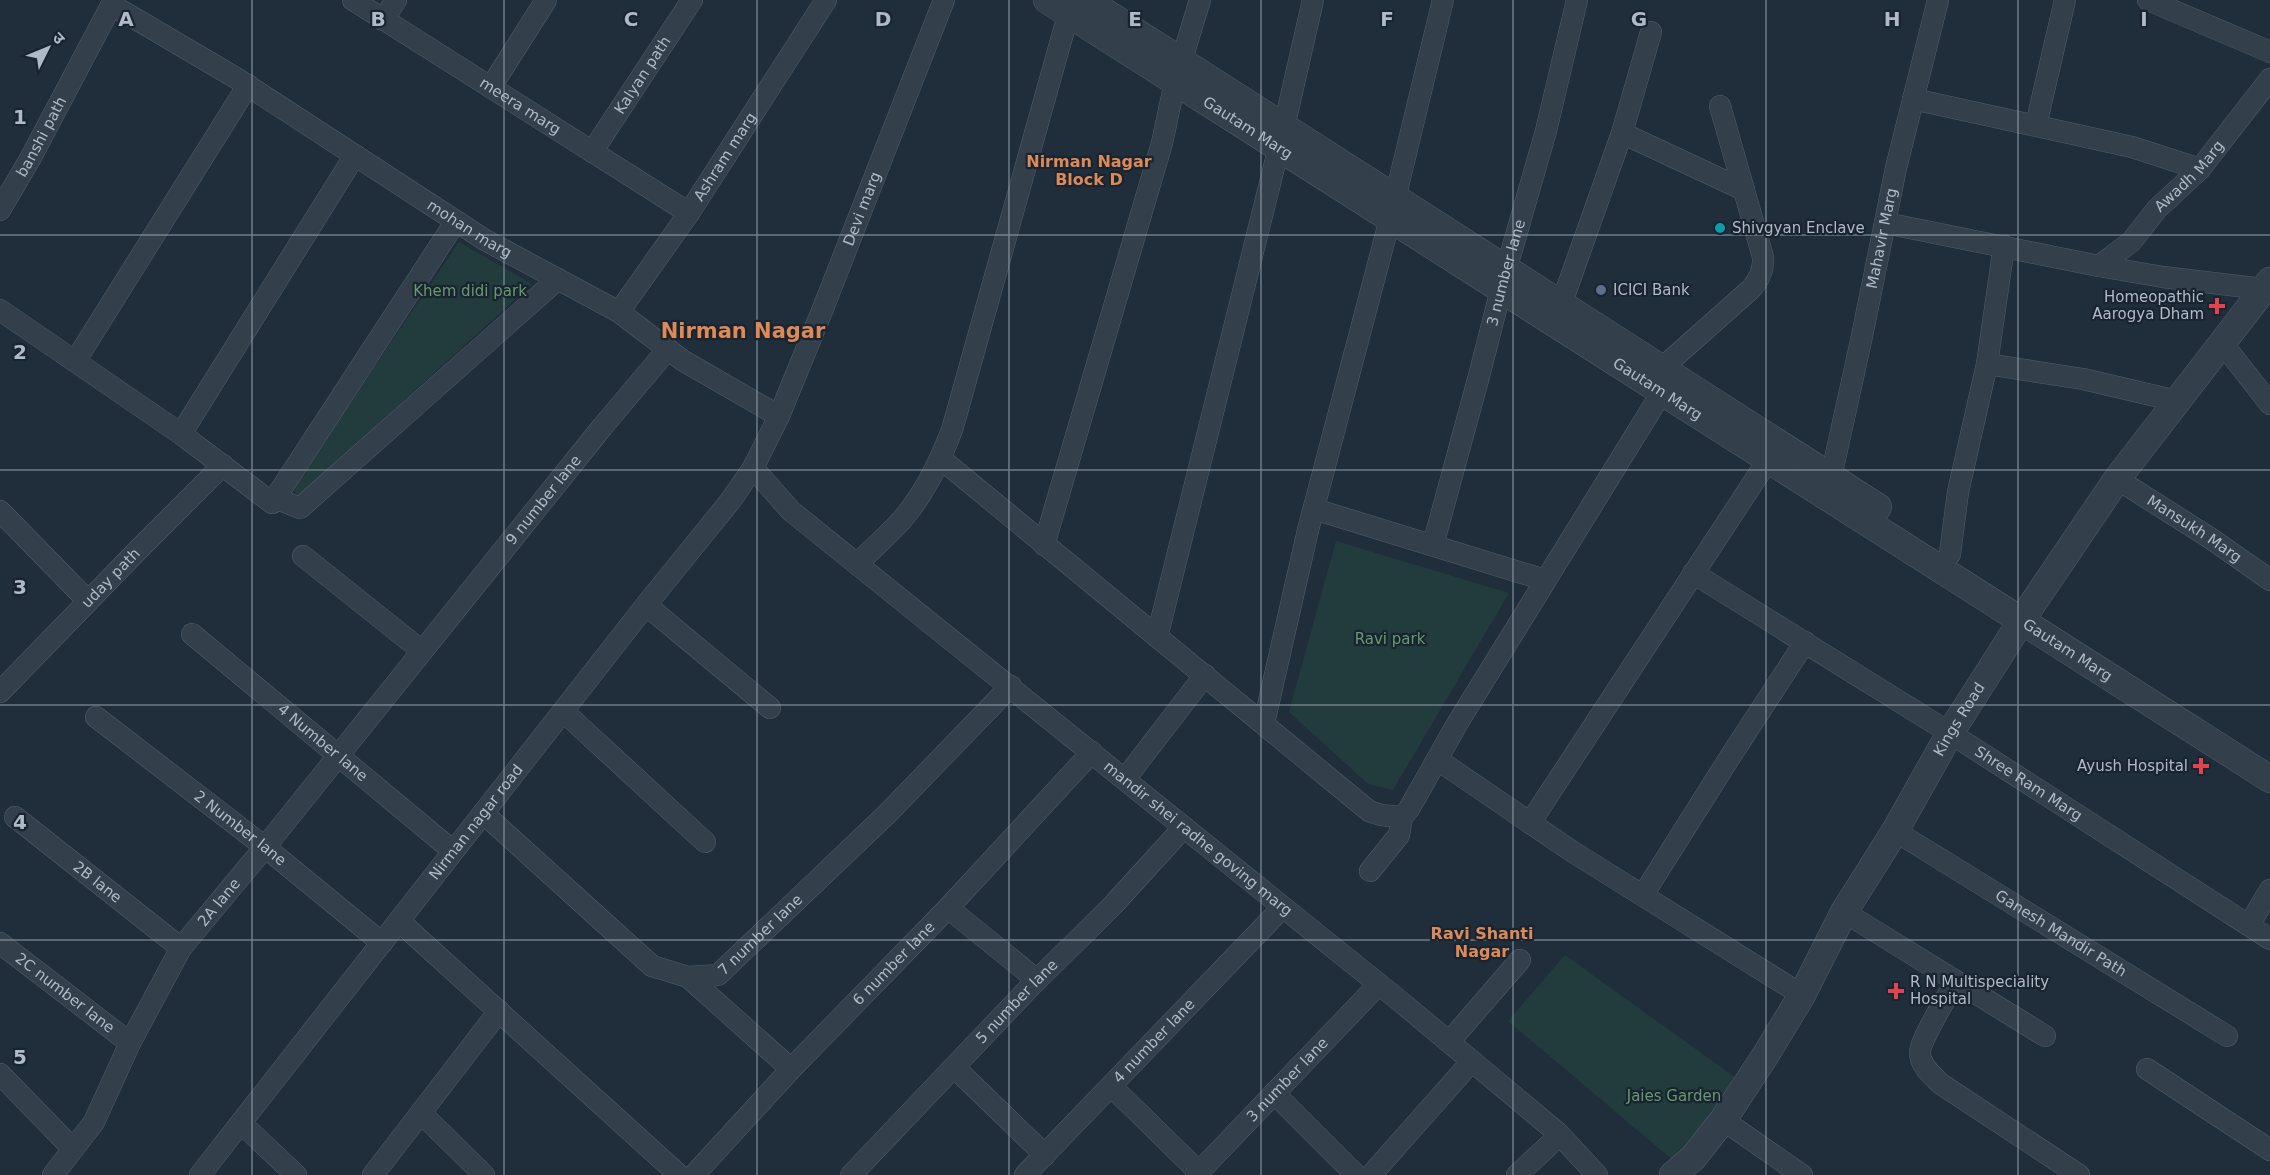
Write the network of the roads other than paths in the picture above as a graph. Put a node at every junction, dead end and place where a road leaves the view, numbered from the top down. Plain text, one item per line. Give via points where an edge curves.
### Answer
1 (352, 0) edge
2 (396, 0) edge
3 (546, 0) edge
4 (692, 0) edge
5 (826, 0) edge
6 (944, 0) edge
7 (1200, 0) edge
8 (1313, 0) edge
9 (1443, 0) edge
10 (1577, 0) edge
11 (1938, 0) edge
12 (2065, 0) edge
13 (2148, 0) edge
14 (113, 2) edge
15 (1068, 3) edge
16 (383, 20) junction
17 (1651, 32) dead end
18 (2270, 52) edge
19 (1178, 72) junction
20 (2270, 79) edge
21 (248, 85) junction
22 (491, 87) junction
23 (1913, 99) junction
24 (1720, 106) dead end
25 (2036, 125) junction
26 (1622, 133) junction
27 (1281, 137) junction
28 (592, 152) junction
29 (355, 154) junction
30 (2200, 169) junction
31 (1744, 190) junction
32 (1392, 209) junction
33 (0, 210) edge
34 (689, 213) junction
35 (456, 221) junction
36 (1885, 223) junction
37 (2004, 246) junction
38 (2099, 266) junction
39 (558, 279) junction
40 (1504, 280) junction
41 (2266, 285) edge
42 (1561, 305) junction
43 (0, 310) edge
44 (619, 312) junction
45 (2222, 343) junction
46 (668, 349) junction
47 (76, 360) junction
48 (1986, 364) junction
49 (1662, 381) junction
50 (2178, 401) junction
51 (2270, 404) edge
52 (779, 416) junction
53 (182, 434) junction
54 (941, 459) junction
55 (1768, 459) junction
56 (223, 465) junction
57 (753, 468) junction
58 (1831, 477) junction
59 (2116, 479) junction
60 (275, 498) junction
61 (1314, 509) junction
62 (0, 511) edge
63 (1044, 545) junction
64 (1433, 545) junction
65 (1950, 554) junction
66 (303, 556) dead end
67 (857, 564) junction
68 (1693, 573) junction
69 (1545, 580) junction
70 (2270, 580) edge
71 (88, 601) junction
72 (646, 605) junction
73 (2027, 614) junction
74 (192, 634) dead end
75 (1157, 637) junction
76 (1805, 642) junction
77 (422, 651) junction
78 (1205, 675) junction
79 (1011, 686) junction
80 (0, 692) edge
81 (770, 708) dead end
82 (564, 712) junction
83 (96, 717) dead end
84 (1264, 723) junction
85 (1950, 733) junction
86 (1092, 752) junction
87 (338, 755) junction
88 (1438, 760) junction
89 (2270, 760) edge
90 (1125, 779) junction
91 (2270, 779) edge
92 (483, 813) junction
93 (15, 817) dead end
94 (1402, 817) junction
95 (1530, 823) junction
96 (1184, 827) junction
97 (1895, 831) junction
98 (705, 842) dead end
99 (265, 847) junction
100 (453, 851) junction
101 (1370, 871) dead end
102 (2270, 890) edge
103 (1643, 895) junction
104 (948, 908) junction
105 (1282, 908) junction
106 (1844, 912) junction
107 (399, 921) junction
108 (2249, 925) junction
109 (2270, 939) edge
110 (0, 943) edge
111 (382, 943) junction
112 (181, 948) junction
113 (1520, 960) dead end
114 (688, 977) junction
115 (1037, 980) junction
116 (1956, 981) junction
117 (1379, 984) junction
118 (1802, 994) junction
119 (499, 1011) junction
120 (2045, 1036) dead end
121 (2227, 1036) dead end
122 (1449, 1042) junction
123 (130, 1043) junction
124 (1472, 1061) junction
125 (954, 1067) junction
126 (791, 1069) junction
127 (2147, 1069) dead end
128 (0, 1074) edge
129 (1111, 1086) junction
130 (1274, 1093) junction
131 (421, 1113) junction
132 (1723, 1120) junction
133 (241, 1123) junction
134 (1560, 1135) junction
135 (73, 1149) junction
136 (2270, 1150) edge
137 (1045, 1155) junction
138 (1198, 1173) edge
139 (53, 1175) edge
140 (200, 1175) edge
141 (296, 1175) edge
142 (373, 1175) edge
143 (484, 1175) edge
144 (679, 1175) edge
145 (694, 1175) edge
146 (851, 1175) edge
147 (1026, 1175) edge
148 (1356, 1175) edge
149 (1371, 1175) edge
150 (1517, 1175) edge
151 (1598, 1175) edge
152 (1674, 1175) edge
153 (1802, 1175) edge
154 (2079, 1175) edge

1 - 16 street, meera marg
2 - 16 street
3 - 22 street
4 - 28 street, Kalyan path
5 - 34 street, Ashram marg
6 - 52 street, Devi marg
7 - 19 street
8 - 27 street
9 - 32 street
10 - 40 street, 3 number lane via 1546,131
11 - 23 street, Mahavir Marg
12 - 25 street
13 - 18 street
14 - 21 street, mohan marg
14 - 33 street, banshi path
15 - 19 street, Gautam Marg
15 - 54 street via 981,332
16 - 22 street, meera marg
17 - 26 street
19 - 27 street, Gautam Marg
19 - 63 street via 1162,143
20 - 30 street, Awadh Marg
21 - 29 street, mohan marg
21 - 47 street
22 - 28 street, meera marg
23 - 25 street
23 - 36 street, Mahavir Marg
24 - 31 street
25 - 30 street via 2132,147
26 - 31 street
26 - 42 street
27 - 32 street, Gautam Marg
27 - 75 street
28 - 34 street, meera marg
29 - 35 street, mohan marg
29 - 53 street
30 - 38 street, Awadh Marg via 2157,209 2131,242
31 - 49 street via 1764,260 1757,282
32 - 40 street, Gautam Marg
32 - 61 street
34 - 44 street, Ashram marg
35 - 39 street, mohan marg
35 - 60 street
36 - 37 street
36 - 58 street, Mahavir Marg
37 - 38 street
37 - 48 street
38 - 41 street via 2163,277
39 - 44 street, mohan marg
39 - 60 street via 300,508
40 - 42 street
40 - 49 street, Gautam Marg
40 - 64 street, 3 number lane
41 - 45 street, Kings Road
42 - 49 street
43 - 47 street
44 - 46 street, mohan marg
45 - 50 street, Kings Road
45 - 51 street
46 - 52 street, mohan marg
46 - 77 street, 9 number lane
47 - 53 street
48 - 50 street via 2083,379
48 - 65 street via 1958,492
49 - 55 street, Gautam Marg
49 - 58 street
49 - 69 street
50 - 59 street, Kings Road
52 - 57 street
53 - 56 street
54 - 63 street
54 - 67 street via 900,521
55 - 68 street
55 - 73 street, Gautam Marg
56 - 60 street via 272,503
56 - 71 street, uday path
57 - 67 street, mandir shei radhe goving marg via 791,511
57 - 72 street, Nirman nagar road
58 - 65 street
59 - 70 street, Mansukh Marg
59 - 73 street, Kings Road
61 - 64 street
61 - 84 street
62 - 71 street
63 - 75 street
64 - 69 street
65 - 73 street
66 - 77 street
67 - 79 street, mandir shei radhe goving marg
68 - 76 street, Shree Ram Marg
68 - 95 street
69 - 88 street
71 - 80 street, uday path
72 - 81 street
72 - 82 street, Nirman nagar road
73 - 85 street, Kings Road
73 - 89 street
73 - 91 street, Gautam Marg
74 - 87 street, 4 Number lane
75 - 78 street
76 - 85 street, Shree Ram Marg
76 - 103 street
77 - 87 street, 2A lane
78 - 84 street
78 - 90 street
79 - 86 street, mandir shei radhe goving marg
79 - 114 street, 7 number lane via 887,814 718,975
82 - 92 street, Nirman nagar road
82 - 98 street
83 - 99 street, 2 Number lane
84 - 94 street via 1370,811
85 - 97 street, Kings Road
85 - 108 street, Shree Ram Marg
86 - 90 street, mandir shei radhe goving marg
86 - 104 street, 6 number lane
87 - 99 street, 2A lane
87 - 100 street, 4 Number lane
88 - 94 street
88 - 95 street
90 - 96 street, mandir shei radhe goving marg
92 - 100 street, Nirman nagar road
92 - 114 street, 7 number lane via 652,966
93 - 112 street, 2B lane
94 - 101 street via 1399,835
95 - 103 street
96 - 105 street, mandir shei radhe goving marg
96 - 115 street, 5 number lane
97 - 106 street, Kings Road
97 - 121 street, Ganesh Mandir Path
99 - 111 street, 2 Number lane
99 - 112 street, 2A lane
100 - 107 street, Nirman nagar road
102 - 108 street
103 - 118 street
104 - 115 street
104 - 126 street, 6 number lane
105 - 117 street, mandir shei radhe goving marg
105 - 129 street, 4 number lane
106 - 116 street
106 - 118 street, Kings Road
107 - 111 street, Nirman nagar road
107 - 119 street
108 - 109 street, Shree Ram Marg
110 - 123 street, 2C number lane
111 - 133 street, Nirman nagar road
112 - 123 street, 2A lane
113 - 122 street
114 - 126 street
115 - 125 street, 5 number lane
116 - 120 street
116 - 154 street via 1920,1053 1925,1069 1941,1084
117 - 122 street, mandir shei radhe goving marg
117 - 130 street, 3 number lane
118 - 132 street, Kings Road
119 - 131 street
119 - 144 street
122 - 124 street, mandir shei radhe goving marg
123 - 135 street, 2A lane via 94,1122
124 - 134 street, mandir shei radhe goving marg
124 - 149 street
125 - 137 street
125 - 146 street, 5 number lane
126 - 145 street, 6 number lane
127 - 136 street
128 - 135 street
129 - 137 street, 4 number lane
129 - 138 street
130 - 138 street, 3 number lane
130 - 148 street
131 - 142 street
131 - 143 street
132 - 152 street, Kings Road
132 - 153 street
133 - 140 street, Nirman nagar road
133 - 141 street
134 - 150 street
134 - 151 street, mandir shei radhe goving marg
135 - 139 street, 2A lane
137 - 147 street, 4 number lane

